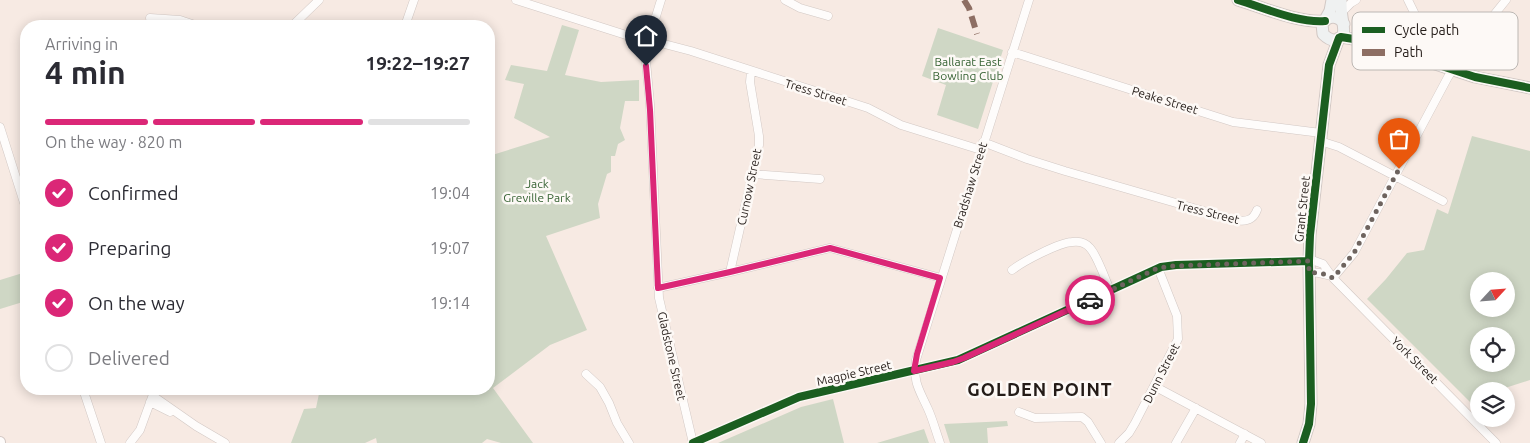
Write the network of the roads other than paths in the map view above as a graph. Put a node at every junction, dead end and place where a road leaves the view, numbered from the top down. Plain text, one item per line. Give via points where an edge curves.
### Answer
1 (319, 0) edge
2 (414, 0) edge
3 (516, 0) edge
4 (662, 0) edge
5 (785, 0) edge
6 (1029, 0) edge
7 (1238, 0) edge
8 (1332, 0) edge
9 (1341, 0) edge
10 (1349, 0) edge
11 (1356, 0) edge
12 (1408, 0) edge
13 (1506, 0) edge
14 (1414, 12) edge
15 (1496, 12) edge
16 (828, 16) dead end
17 (150, 18) dead end
18 (180, 20) edge
19 (298, 20) edge
20 (407, 20) edge
21 (1302, 20) junction
22 (1325, 20) junction
23 (1343, 21) junction
24 (1352, 29) edge
25 (1324, 35) junction
26 (1340, 38) junction
27 (1352, 39) edge
28 (649, 41) junction
29 (1012, 52) junction
30 (1452, 70) joint
31 (751, 71) junction
32 (1327, 75) junction
33 (1530, 88) edge
34 (0, 127) edge
35 (1321, 137) junction
36 (983, 142) junction
37 (981, 150) junction
38 (753, 174) junction
39 (1395, 176) junction
40 (820, 179) dead end
41 (20, 190) edge
42 (1443, 201) dead end
43 (1257, 210) dead end
44 (1309, 264) junction
45 (1158, 268) junction
46 (1012, 270) dead end
47 (730, 272) junction
48 (940, 278) junction
49 (1333, 278) junction
50 (658, 288) junction
51 (1110, 290) junction
52 (914, 371) junction
53 (586, 374) dead end
54 (1154, 386) junction
55 (85, 395) edge
56 (153, 396) edge
57 (1196, 408) junction
58 (1019, 412) dead end
59 (1245, 434) junction
60 (100, 443) edge
61 (130, 443) edge
62 (225, 443) edge
63 (629, 443) edge
64 (694, 443) edge
65 (940, 443) edge
66 (1101, 443) edge
67 (1119, 443) edge
68 (1176, 443) edge
69 (1240, 443) edge
70 (1262, 443) edge
71 (1303, 443) edge
72 (1496, 443) edge

1 - 19 street
2 - 20 street
3 - 28 street, Tress Street
4 - 28 street, Gladstone Street
5 - 16 street
6 - 29 street, Bradshaw Street
7 - 21 main road
8 - 22 main road
9 - 23 main road
10 - 11 street
11 - 23 street via 1351,3
12 - 14 street
13 - 15 street
17 - 18 street
21 - 22 main road
21 - 25 main road
22 - 23 main road via 1335,17
22 - 25 main road
23 - 24 main road
23 - 26 main road via 1344,32
25 - 26 main road via 1332,40
25 - 32 main road, Grant Street
26 - 27 main road
26 - 32 main road, Grant Street
28 - 31 street, Tress Street
28 - 50 street, Gladstone Street via 646,66
29 - 35 street, Peake Street via 1233,122
29 - 36 street, Bradshaw Street
30 - 33 main road
30 - 39 street
31 - 37 street, Tress Street via 868,108 901,125
31 - 38 street, Curnow Street via 759,141
32 - 35 main road, Grant Street
34 - 41 street
35 - 39 street, Peake Street
35 - 44 main road, Grant Street
36 - 37 street, Bradshaw Street
36 - 43 street, Tress Street via 1066,172 1235,220 1250,219
37 - 48 street, Bradshaw Street
38 - 40 street
38 - 47 street, Curnow Street
39 - 42 street, Peake Street
39 - 49 street via 1354,253
44 - 45 street, Magpie Street via 1176,265
44 - 49 street
44 - 49 street, York Street via 1322,264
44 - 71 main road, Grant Street via 1311,404
45 - 51 street, Magpie Street
45 - 54 street, Dunn Street via 1177,316 1178,337
46 - 51 street via 1026,260 1066,243 1083,243 1091,250
47 - 48 street via 830,248
47 - 50 street
48 - 52 street, Bradshaw Street
49 - 72 street, York Street
50 - 64 street, Gladstone Street
51 - 52 street, Magpie Street via 964,358
52 - 64 street, Magpie Street via 799,397
52 - 65 street via 921,380
53 - 63 street via 600,387
54 - 57 street
54 - 67 street, Dunn Street via 1133,427
55 - 60 street
56 - 61 street via 140,430
56 - 62 street
57 - 59 street
57 - 68 street
58 - 66 street via 1035,418 1083,417
59 - 69 street
59 - 70 street

